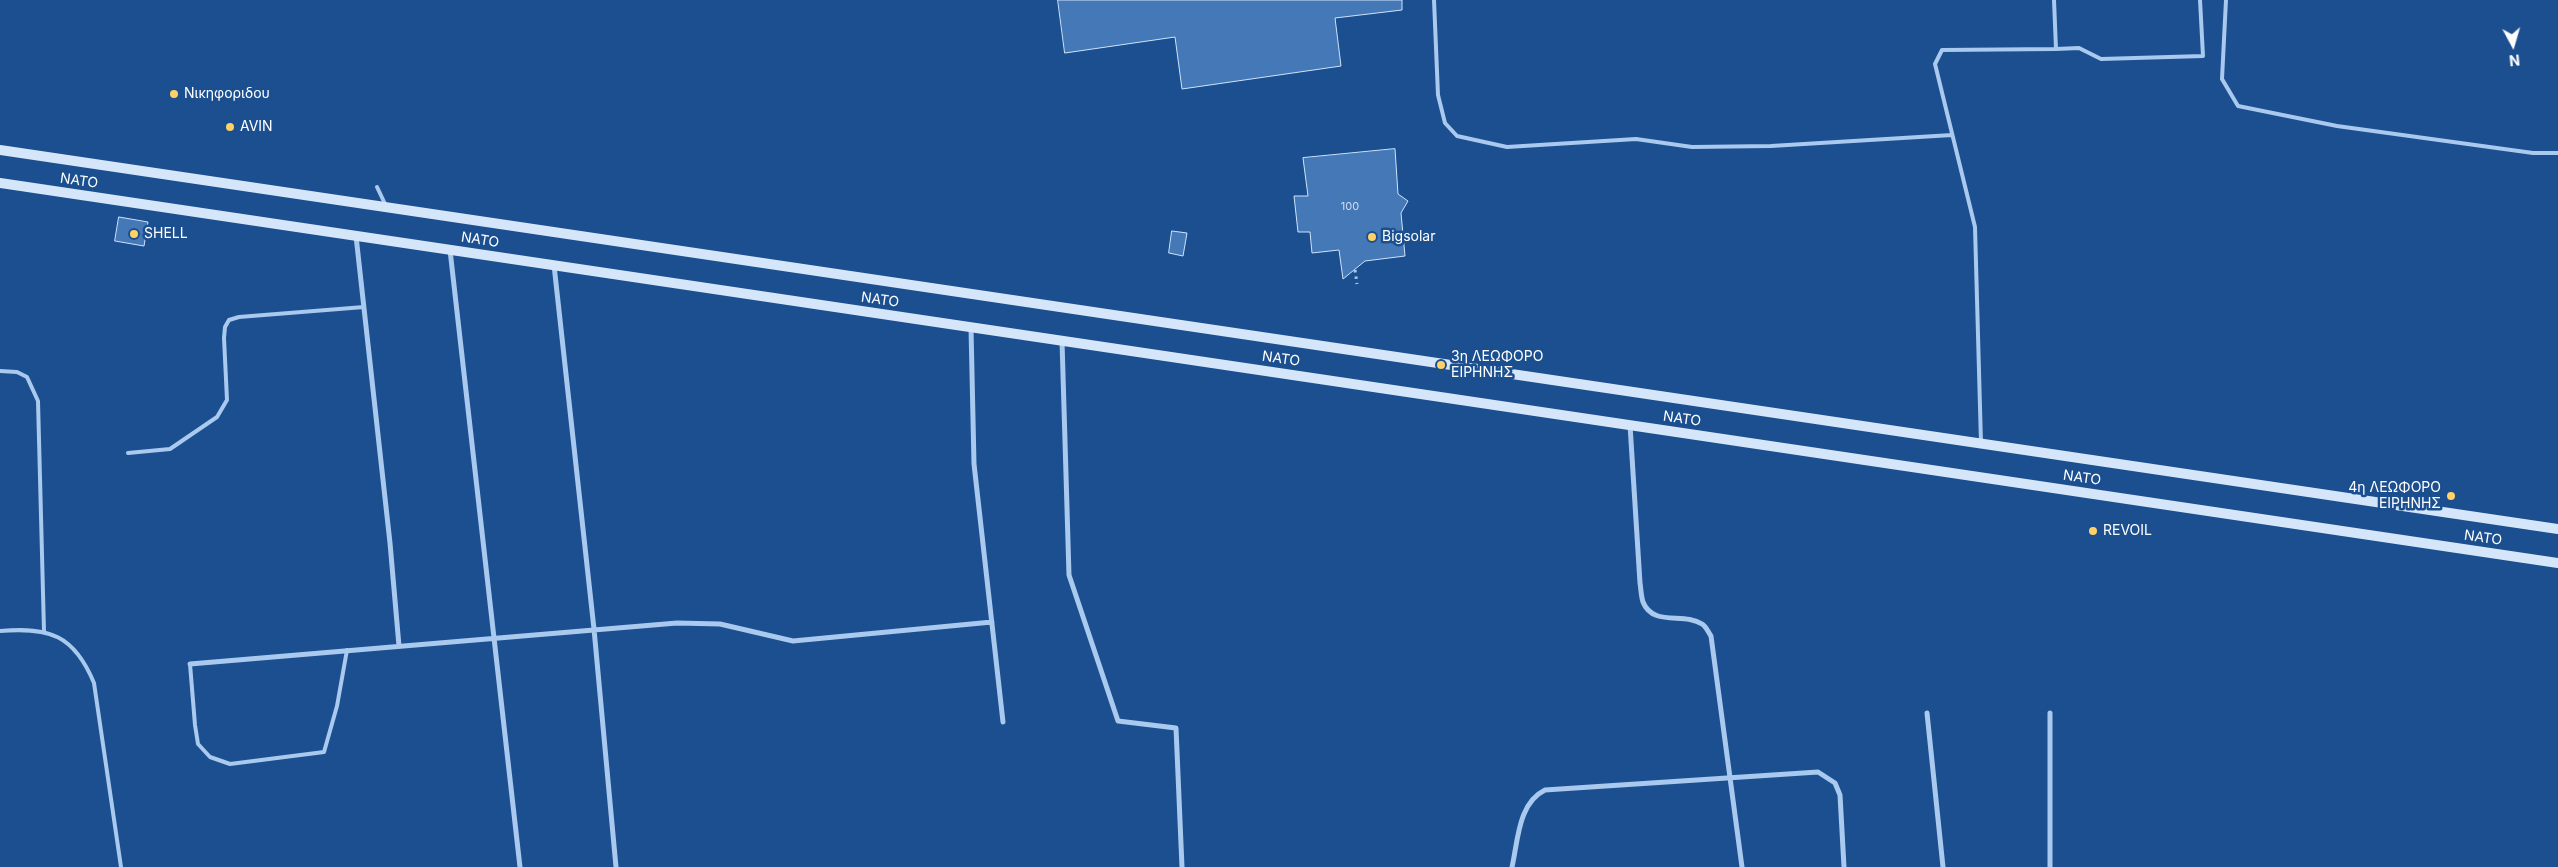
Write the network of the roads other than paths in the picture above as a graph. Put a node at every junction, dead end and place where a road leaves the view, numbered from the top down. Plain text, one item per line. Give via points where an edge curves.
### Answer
1 (1434, 0) edge
2 (2054, 0) edge
3 (2200, 0) edge
4 (2226, 0) edge
5 (2056, 50) junction
6 (1952, 134) junction
7 (0, 150) edge
8 (2558, 153) edge
9 (0, 183) edge
10 (377, 187) dead end
11 (386, 208) junction
12 (356, 236) junction
13 (450, 250) junction
14 (554, 266) junction
15 (364, 307) junction
16 (971, 327) junction
17 (1062, 341) junction
18 (0, 371) edge
19 (1630, 425) junction
20 (1981, 444) junction
21 (128, 453) dead end
22 (2558, 529) edge
23 (2558, 563) edge
24 (992, 622) junction
25 (594, 629) junction
26 (0, 631) edge
27 (44, 631) junction
28 (496, 638) junction
29 (399, 646) junction
30 (347, 650) junction
31 (190, 664) joint
32 (1927, 713) dead end
33 (2050, 713) dead end
34 (1003, 722) dead end
35 (1730, 777) junction
36 (121, 867) edge
37 (520, 867) edge
38 (616, 867) edge
39 (1182, 867) edge
40 (1512, 867) edge
41 (1742, 867) edge
42 (1844, 867) edge
43 (1943, 867) edge
44 (2050, 867) edge

1 - 6 lane via 1438,95 1446,123 1457,136 1507,147 1636,139 1702,147 1771,146
2 - 5 lane
3 - 5 lane via 2203,56 2102,59 2079,48
4 - 8 lane via 2222,79 2238,106 2337,126 2533,153
5 - 6 lane via 1942,50 1935,64
6 - 20 lane via 1975,227
7 - 11 main road, ΝΑΤΟ
9 - 12 main road, ΝΑΤΟ
10 - 11 lane
11 - 20 main road, ΝΑΤΟ
12 - 13 main road, ΝΑΤΟ
12 - 15 street
13 - 14 main road, ΝΑΤΟ
13 - 28 street
14 - 16 main road, ΝΑΤΟ
14 - 25 street
15 - 21 lane via 229,320 224,338 227,400 217,417 170,448
15 - 29 street
16 - 17 main road, ΝΑΤΟ
16 - 24 street via 974,464
17 - 19 main road, ΝΑΤΟ
17 - 39 street via 1069,575 1118,721 1176,728
18 - 27 lane via 17,372 27,377 38,401
19 - 23 main road, ΝΑΤΟ
19 - 35 street via 1643,603 1653,614 1704,624 1710,636
20 - 22 main road, ΝΑΤΟ
24 - 25 street via 793,640 720,624 677,623
24 - 34 street
25 - 28 street
25 - 38 street
26 - 27 lane
27 - 36 lane via 67,641 76,649 94,683
28 - 29 street
28 - 37 street
29 - 30 street
30 - 31 street
30 - 31 lane via 338,706 324,752 230,764 210,757 198,744
32 - 43 street
33 - 44 street
35 - 40 street via 1545,790 1526,808
35 - 41 street
35 - 42 street via 1818,772 1830,778 1840,795

